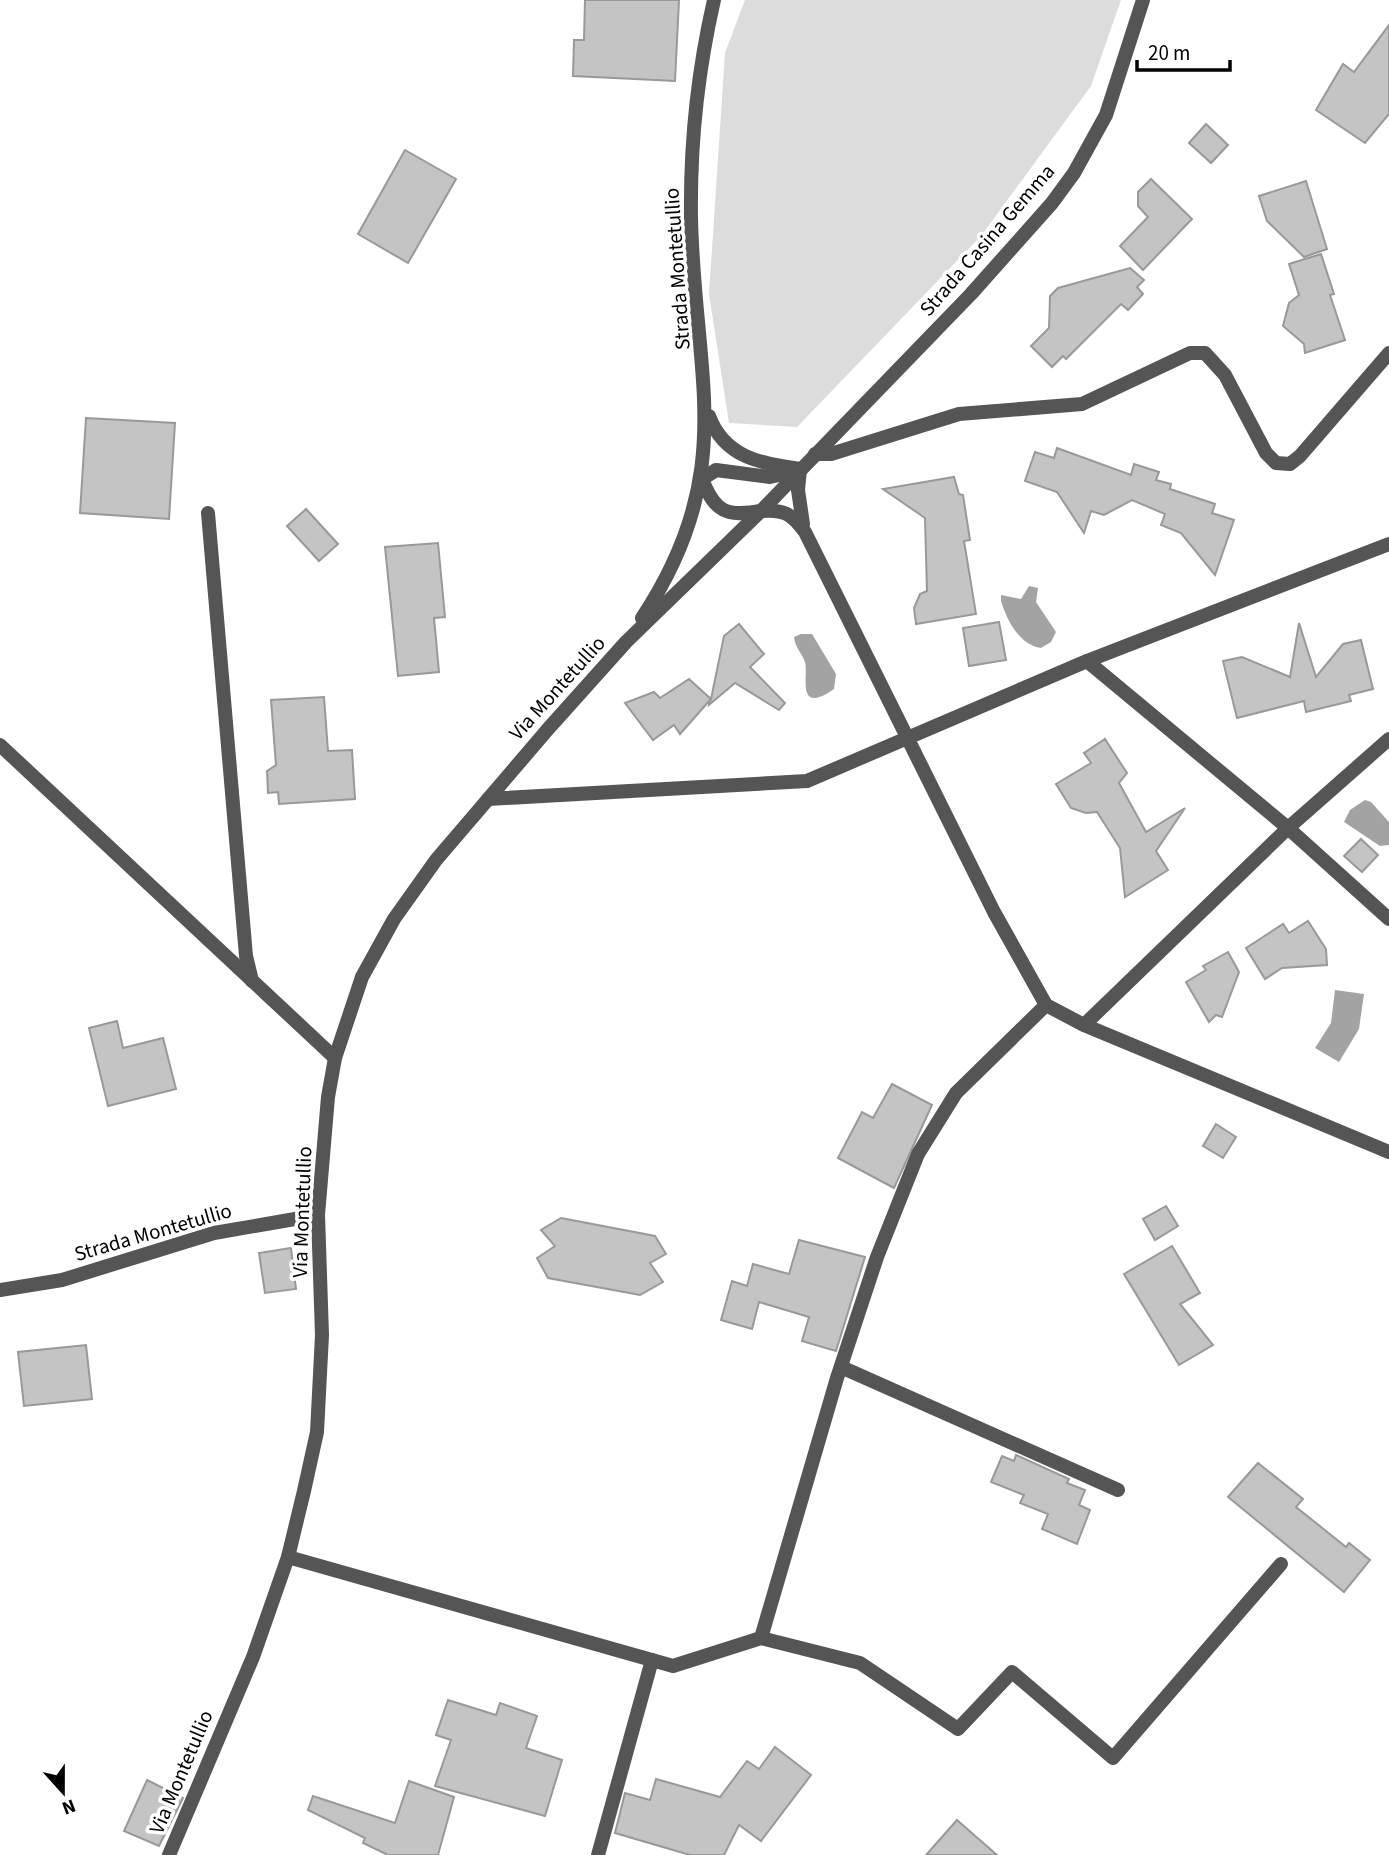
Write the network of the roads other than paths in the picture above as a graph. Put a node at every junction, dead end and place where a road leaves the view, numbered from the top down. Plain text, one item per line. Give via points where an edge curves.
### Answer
1 (713, 0) edge
2 (1143, 0) edge
3 (1389, 353) edge
4 (706, 411) junction
5 (815, 454) junction
6 (800, 470) junction
7 (702, 479) junction
8 (761, 511) junction
9 (208, 513) dead end
10 (805, 532) junction
11 (1389, 544) edge
12 (626, 642) junction
13 (1087, 661) junction
14 (1389, 739) edge
15 (907, 740) junction
16 (0, 745) edge
17 (488, 799) junction
18 (1288, 828) junction
19 (1389, 919) edge
20 (252, 981) junction
21 (1046, 1005) junction
22 (1084, 1026) junction
23 (335, 1058) junction
24 (1389, 1152) edge
25 (318, 1215) junction
26 (0, 1290) edge
27 (841, 1367) junction
28 (1118, 1490) dead end
29 (288, 1557) junction
30 (1281, 1564) dead end
31 (761, 1638) junction
32 (652, 1660) junction
33 (174, 1853) edge
34 (598, 1855) edge

1 - 4 street, Strada Montetullio via 693,133 691,218
2 - 5 street, Strada Casina Gemma via 1106,115 1074,173 971,294
3 - 5 street via 1290,464 1276,463 1266,453 1225,375 1205,353 1190,353 1082,404 959,415 831,454
4 - 6 street via 715,432 742,456
4 - 7 street, Strada Montetullio
5 - 6 street, Strada Casina Gemma
6 - 7 street via 770,477 716,470
6 - 8 street, Strada Casina Gemma
6 - 10 street via 799,509
7 - 8 street via 710,500 721,510 739,515
7 - 12 street, Strada Montetullio via 674,567
8 - 10 street via 779,510 793,516
8 - 12 street, Strada Casina Gemma
9 - 20 street via 246,956
10 - 15 street
11 - 13 street
12 - 17 street, Via Montetullio
13 - 15 street
13 - 18 street
14 - 18 street
15 - 17 street via 807,781
15 - 21 street
16 - 20 street
17 - 23 street, Via Montetullio via 394,919 362,976
18 - 19 street
18 - 22 street
20 - 23 street
21 - 22 street
21 - 27 street via 956,1093 918,1154 877,1257
22 - 24 street
23 - 25 street, Via Montetullio
25 - 26 street, Strada Montetullio via 214,1233 62,1280
25 - 29 street, Via Montetullio via 322,1335 317,1432
27 - 28 street
27 - 31 street
29 - 32 street
29 - 33 street, Via Montetullio
30 - 31 street via 1113,1758 1012,1672 958,1729 860,1663
31 - 32 street via 673,1666
32 - 34 street

